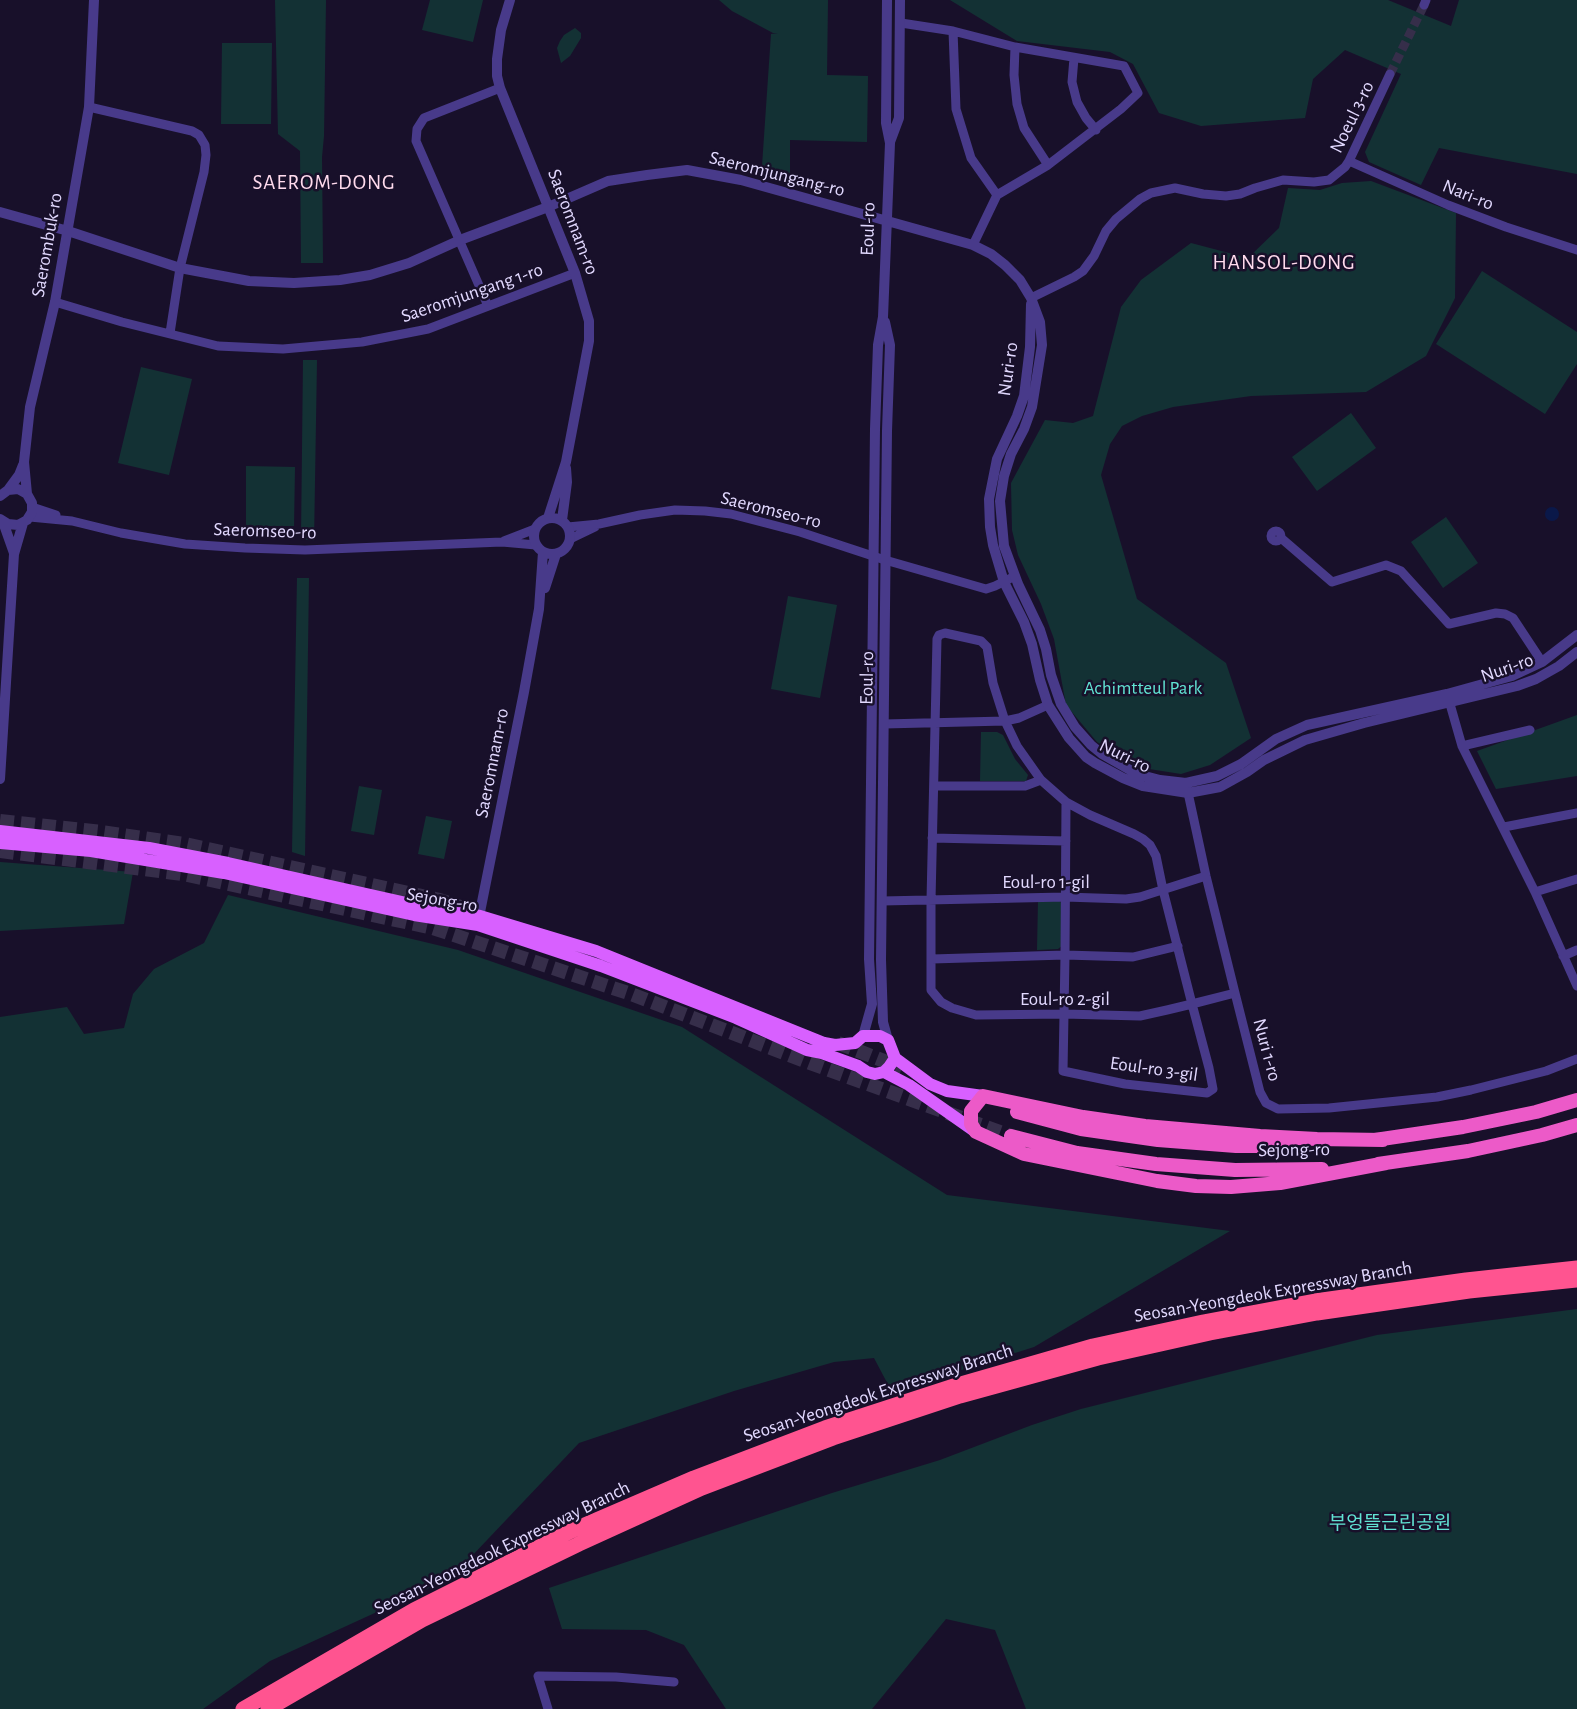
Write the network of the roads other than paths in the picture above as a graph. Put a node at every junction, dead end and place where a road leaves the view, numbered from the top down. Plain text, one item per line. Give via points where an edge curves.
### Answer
1 (94, 0) edge
2 (510, 0) edge
3 (887, 0) edge
4 (900, 0) edge
5 (901, 23) junction
6 (953, 31) junction
7 (1015, 47) junction
8 (1074, 58) junction
9 (1390, 74) tunnel mouth
10 (500, 88) junction
11 (89, 107) junction
12 (1096, 130) junction
13 (890, 143) junction
14 (1350, 161) junction
15 (1048, 166) junction
16 (997, 195) junction
17 (548, 207) junction
18 (0, 212) edge
19 (886, 221) junction
20 (68, 231) junction
21 (460, 240) junction
22 (973, 245) junction
23 (1577, 250) edge
24 (180, 268) junction
25 (575, 273) junction
26 (1031, 298) junction
27 (55, 302) junction
28 (488, 306) junction
29 (884, 317) junction
30 (170, 334) junction
31 (24, 462) junction
32 (566, 462) junction
33 (4, 493) edge
34 (27, 494) junction
35 (28, 516) junction
36 (548, 518) junction
37 (2, 520) edge
38 (565, 524) junction
39 (599, 524) junction
40 (535, 529) junction
41 (1281, 538) dead end
42 (570, 539) junction
43 (502, 542) junction
44 (540, 548) junction
45 (14, 554) junction
46 (556, 554) junction
47 (873, 556) junction
48 (885, 560) junction
49 (1015, 576) junction
50 (1004, 582) junction
51 (539, 608) junction
52 (1577, 635) edge
53 (1577, 652) edge
54 (1542, 662) junction
55 (1448, 698) junction
56 (1048, 705) junction
57 (1004, 721) junction
58 (884, 724) junction
59 (935, 724) junction
60 (1530, 730) dead end
61 (1462, 746) junction
62 (0, 779) edge
63 (1041, 780) junction
64 (934, 786) junction
65 (1187, 788) junction
66 (1066, 802) junction
67 (1577, 813) edge
68 (1504, 827) junction
69 (0, 831) edge
70 (932, 838) junction
71 (1066, 841) junction
72 (0, 843) edge
73 (1206, 876) junction
74 (1577, 879) edge
75 (1163, 890) junction
76 (1535, 892) junction
77 (1065, 897) junction
78 (931, 900) junction
79 (882, 901) junction
80 (479, 920) junction
81 (1178, 946) junction
82 (1577, 950) edge
83 (1064, 955) junction
84 (1564, 956) junction
85 (932, 959) junction
86 (1577, 986) edge
87 (1235, 993) junction
88 (1192, 1004) junction
89 (1064, 1014) junction
90 (859, 1040) junction
91 (888, 1040) junction
92 (895, 1058) junction
93 (1577, 1059) edge
94 (858, 1066) junction
95 (884, 1072) junction
96 (982, 1096) junction
97 (1577, 1100) edge
98 (1017, 1112) dead end
99 (1577, 1125) edge
100 (976, 1132) junction
101 (1011, 1136) tunnel mouth
102 (1383, 1140) junction
103 (1386, 1163) junction
104 (1577, 1268) edge
105 (1577, 1280) edge
106 (674, 1682) dead end
107 (243, 1709) edge
108 (268, 1709) edge
109 (548, 1709) edge

1 - 11 street, Saerombuk-ro
2 - 10 street, Saeromnam-ro via 497,59
3 - 13 street, Eoul-ro via 886,123
4 - 5 street, Eoul-ro
5 - 6 street
5 - 13 street, Eoul-ro via 899,118
6 - 7 street
6 - 16 street via 956,109 971,158
7 - 8 street
7 - 15 street via 1017,104 1024,128
8 - 12 street via 1072,82 1077,102
8 - 12 street via 1124,66 1138,93
9 - 14 street, Noeul 3-ro
10 - 17 street, Saeromnam-ro
10 - 21 street via 424,118 417,129 416,141
11 - 20 street, Saerombuk-ro
11 - 24 street via 192,131 206,145 204,172
12 - 15 street
13 - 19 street, Eoul-ro
14 - 23 street, Nari-ro via 1448,205
14 - 26 street, Noeul 3-ro via 1329,180 1283,180 1226,196 1175,188 1151,193 1116,219 1083,271
15 - 16 street
16 - 22 street
17 - 19 street, Saeromjungang-ro via 608,181 687,170 741,180
17 - 21 street, Saeromjungang-ro
17 - 25 street, Saeromnam-ro
18 - 20 street, Saeromjungang-ro
19 - 22 street, Nuri-ro
19 - 29 street, Eoul-ro
20 - 24 street, Saeromjungang-ro
20 - 27 street, Saerombuk-ro
21 - 24 street, Saeromjungang-ro via 410,264 340,280 249,281
21 - 28 street
22 - 26 street, Nuri-ro via 1005,265
24 - 30 street
25 - 28 street, Saeromjungang 1-ro
25 - 32 street, Saeromnam-ro via 588,321 589,342
26 - 49 street, Nuri-ro via 1040,322 1042,345 1038,374 1032,407 1011,454 1000,501 1004,546
26 - 50 street, Nuri-ro via 1024,396 996,459 989,500 993,545
27 - 30 street, Saeromjungang 1-ro
27 - 31 street, Saerombuk-ro via 30,407
28 - 30 street, Saeromjungang 1-ro via 428,329 316,347 260,349 218,346
29 - 47 street, Eoul-ro via 878,345 874,429
29 - 48 street, Eoul-ro via 890,345
31 - 33 street via 19,475
31 - 34 street, Saerombuk-ro
32 - 36 street, Saeromnam-ro
32 - 38 street, Saeromnam-ro
33 - 34 street via 18,489
34 - 35 street, Saerombuk-ro via 30,498
35 - 37 street via 13,526
35 - 43 street, Saeromseo-ro via 72,521 184,544 245,548 305,550
35 - 45 street
36 - 38 street via 553,517
36 - 40 street
37 - 45 street
38 - 39 street
38 - 42 street
39 - 42 street
39 - 47 street, Saeromseo-ro via 675,510 731,514
40 - 43 street
40 - 44 street via 534,540
41 - 54 street via 1332,582 1386,566 1401,571 1449,624 1496,613 1505,614 1513,618
42 - 46 street
43 - 44 street
44 - 46 street
44 - 51 street, Saeromnam-ro
45 - 62 street
46 - 51 street, Saeromnam-ro
47 - 48 street, Saeromseo-ro
47 - 90 street, Eoul-ro via 868,959 872,1004
48 - 50 street, Saeromseo-ro via 986,589
48 - 58 street, Eoul-ro
49 - 50 street, Saeromseo-ro
49 - 65 street, Nuri-ro via 1040,630 1061,704 1080,732 1102,754 1138,774
50 - 56 street, Nuri-ro via 1024,622
51 - 80 street, Saeromnam-ro
52 - 54 street, Nuri-ro
53 - 55 street, Nuri-ro via 1559,666 1517,686
54 - 55 street, Nuri-ro
55 - 61 street
55 - 65 street, Nuri-ro via 1307,725 1276,740 1241,764
56 - 57 street
56 - 65 street, Nuri-ro via 1069,738 1095,763 1143,786
57 - 59 street
57 - 59 street, Eoul-ro 3-gil via 986,647 981,641 945,633 937,639
57 - 63 street, Eoul-ro 3-gil
58 - 59 street
58 - 79 street, Eoul-ro
59 - 64 street, Eoul-ro 3-gil
60 - 61 street
61 - 68 street
63 - 64 street via 1025,786
63 - 66 street, Eoul-ro 3-gil
64 - 70 street, Eoul-ro 3-gil
65 - 73 street, Nuri 1-ro
66 - 71 street, Eoul-ro 3-gil
66 - 75 street, Eoul-ro 3-gil via 1150,845 1156,856
67 - 68 street
68 - 76 street
69 - 80 main road, Sejong-ro via 149,848
70 - 71 street
70 - 78 street, Eoul-ro 3-gil
71 - 77 street, Eoul-ro 3-gil
72 - 80 main road, Sejong-ro via 91,851 224,873 414,915
73 - 75 street, Eoul-ro 1-gil
73 - 87 street, Nuri 1-ro
74 - 76 street
75 - 77 street, Eoul-ro 1-gil via 1126,899
75 - 81 street, Eoul-ro 3-gil
76 - 84 street
77 - 78 street, Eoul-ro 1-gil
77 - 83 street, Eoul-ro 3-gil
78 - 79 street, Eoul-ro 1-gil
78 - 85 street, Eoul-ro 2-gil
79 - 91 street, Eoul-ro via 883,1022
80 - 90 main road, Sejong-ro via 596,951 812,1039 835,1045
80 - 94 main road, Sejong-ro via 736,1018 807,1050 822,1052
81 - 83 street via 1133,958
81 - 88 street, Eoul-ro 3-gil
82 - 84 street
83 - 85 street
83 - 89 street, Eoul-ro 3-gil
84 - 86 street
85 - 89 street, Eoul-ro 2-gil via 931,990 941,1002 952,1008 976,1015
87 - 88 street, Eoul-ro 2-gil
87 - 93 street, Nuri 1-ro via 1260,1092 1266,1103 1278,1109 1329,1108 1437,1097 1546,1071
88 - 89 street, Eoul-ro 2-gil via 1140,1016
88 - 89 street, Eoul-ro 3-gil via 1211,1080 1212,1089 1207,1093 1126,1084 1063,1071
90 - 91 main road, Sejong-ro via 880,1036
90 - 94 main road via 854,1058
91 - 92 main road
92 - 95 main road
92 - 96 main road via 930,1084 947,1091
94 - 95 main road, Sejong-ro via 874,1074
95 - 100 main road, Sejong-ro via 909,1085
96 - 100 highway via 971,1111 971,1124
96 - 102 highway via 1145,1126 1260,1136
97 - 102 highway, Sejong-ro via 1464,1127
98 - 102 highway, Sejong-ro via 1081,1129 1168,1141 1236,1146 1318,1146
99 - 103 highway, Sejong-ro via 1468,1151
100 - 103 highway via 1024,1154 1196,1186 1280,1183
101 - 103 highway, Sejong-ro via 1077,1153 1235,1170 1319,1170
104 - 107 highway, Seosan-Yeongdeok Expressway Branch via 1334,1298 1203,1322 1093,1346 825,1428 694,1478 571,1532 414,1610
105 - 108 highway, Seosan-Yeongdeok Expressway Branch via 1469,1291 1317,1313 1210,1333 1098,1358 960,1396 833,1438 702,1488 422,1620
106 - 109 street via 538,1676

